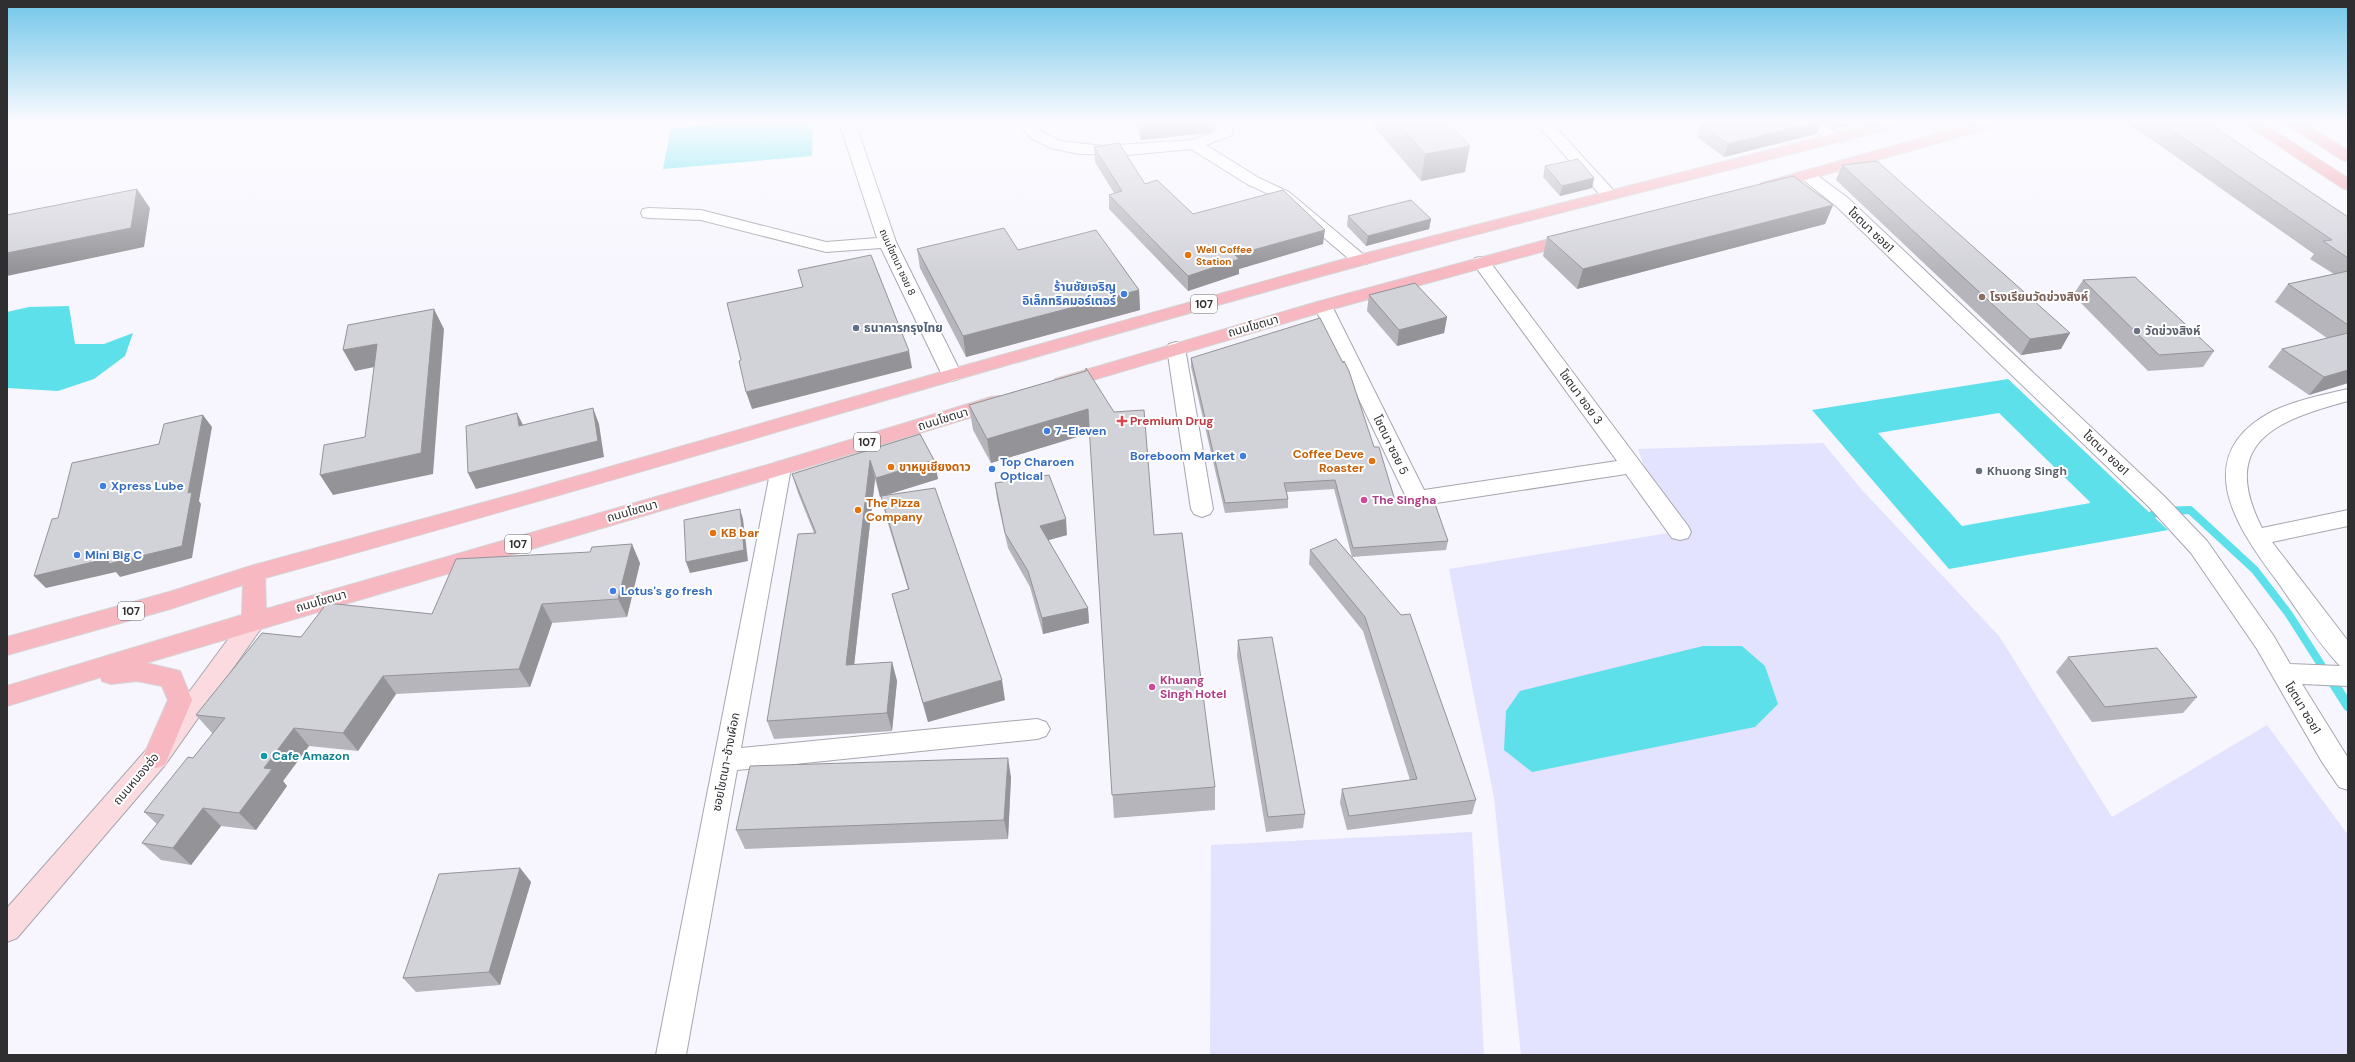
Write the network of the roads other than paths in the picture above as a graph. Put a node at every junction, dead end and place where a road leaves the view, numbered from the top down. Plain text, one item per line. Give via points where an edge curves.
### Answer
1 (863, 172) edge
2 (1238, 172) edge
3 (1588, 172) edge
4 (1703, 172) edge
5 (1824, 172) edge
6 (2327, 172) edge
7 (1808, 176) junction
8 (2348, 185) edge
9 (1747, 192) edge
10 (1609, 195) junction
11 (650, 213) dead end
12 (1588, 234) edge
13 (886, 242) junction
14 (1361, 260) junction
15 (1481, 262) junction
16 (1323, 306) junction
17 (1176, 348) junction
18 (952, 374) junction
19 (1043, 388) edge
20 (2348, 395) edge
21 (1013, 398) edge
22 (1631, 466) junction
23 (782, 468) junction
24 (1202, 509) dead end
25 (2348, 518) edge
26 (1680, 532) dead end
27 (2256, 537) junction
28 (254, 573) junction
29 (254, 621) junction
30 (7, 646) edge
31 (2348, 659) edge
32 (2282, 673) junction
33 (2348, 676) edge
34 (62, 680) junction
35 (7, 696) edge
36 (1037, 729) dead end
37 (156, 757) junction
38 (727, 760) junction
39 (2348, 778) edge
40 (7, 929) edge
41 (671, 1055) edge

1 - 13 street, ถนนโชตนา ซอย 8
2 - 14 street via 1283,195
3 - 10 street
4 - 10 main road, 107
5 - 7 main road
6 - 8 highway
7 - 9 main road
7 - 32 street, โชตนา ซอย1 via 1842,202 2178,523 2199,546 2265,642
10 - 14 main road, 107
11 - 13 street via 701,215 826,247
12 - 15 main road, ถนนโชตนา
13 - 18 street, ถนนโชตนา ซอย 8
14 - 18 main road, 107
15 - 16 main road, ถนนโชตนา
15 - 22 street, โชตนา ซอย 3
16 - 17 main road, ถนนโชตนา
16 - 22 street, โชตนา ซอย 5 via 1417,498
17 - 19 main road, ถนนโชตนา
17 - 24 street
18 - 28 main road, 107 via 515,502
20 - 27 street via 2281,415 2260,427 2247,440 2240,453 2236,484 2238,499
21 - 23 main road, ถนนโชตนา / 107
22 - 26 street, โชตนา ซอย 3
23 - 29 main road, ถนนโชตนา / 107
23 - 38 street, ซอยโชตนา-ช้างเผือก
25 - 27 street
27 - 31 street
28 - 29 main road
28 - 30 main road, 107 via 170,600
29 - 34 main road, ถนนโชตนา / 107
29 - 37 main road, ถนนหนองฮ่อ
32 - 33 street
32 - 39 street, โชตนา ซอย1
34 - 35 main road, ถนนโชตนา / 107
34 - 37 main road via 137,672 171,678 180,700
36 - 38 street
37 - 40 main road, ถนนหนองฮ่อ
38 - 41 street, ซอยโชตนา-ช้างเผือก

